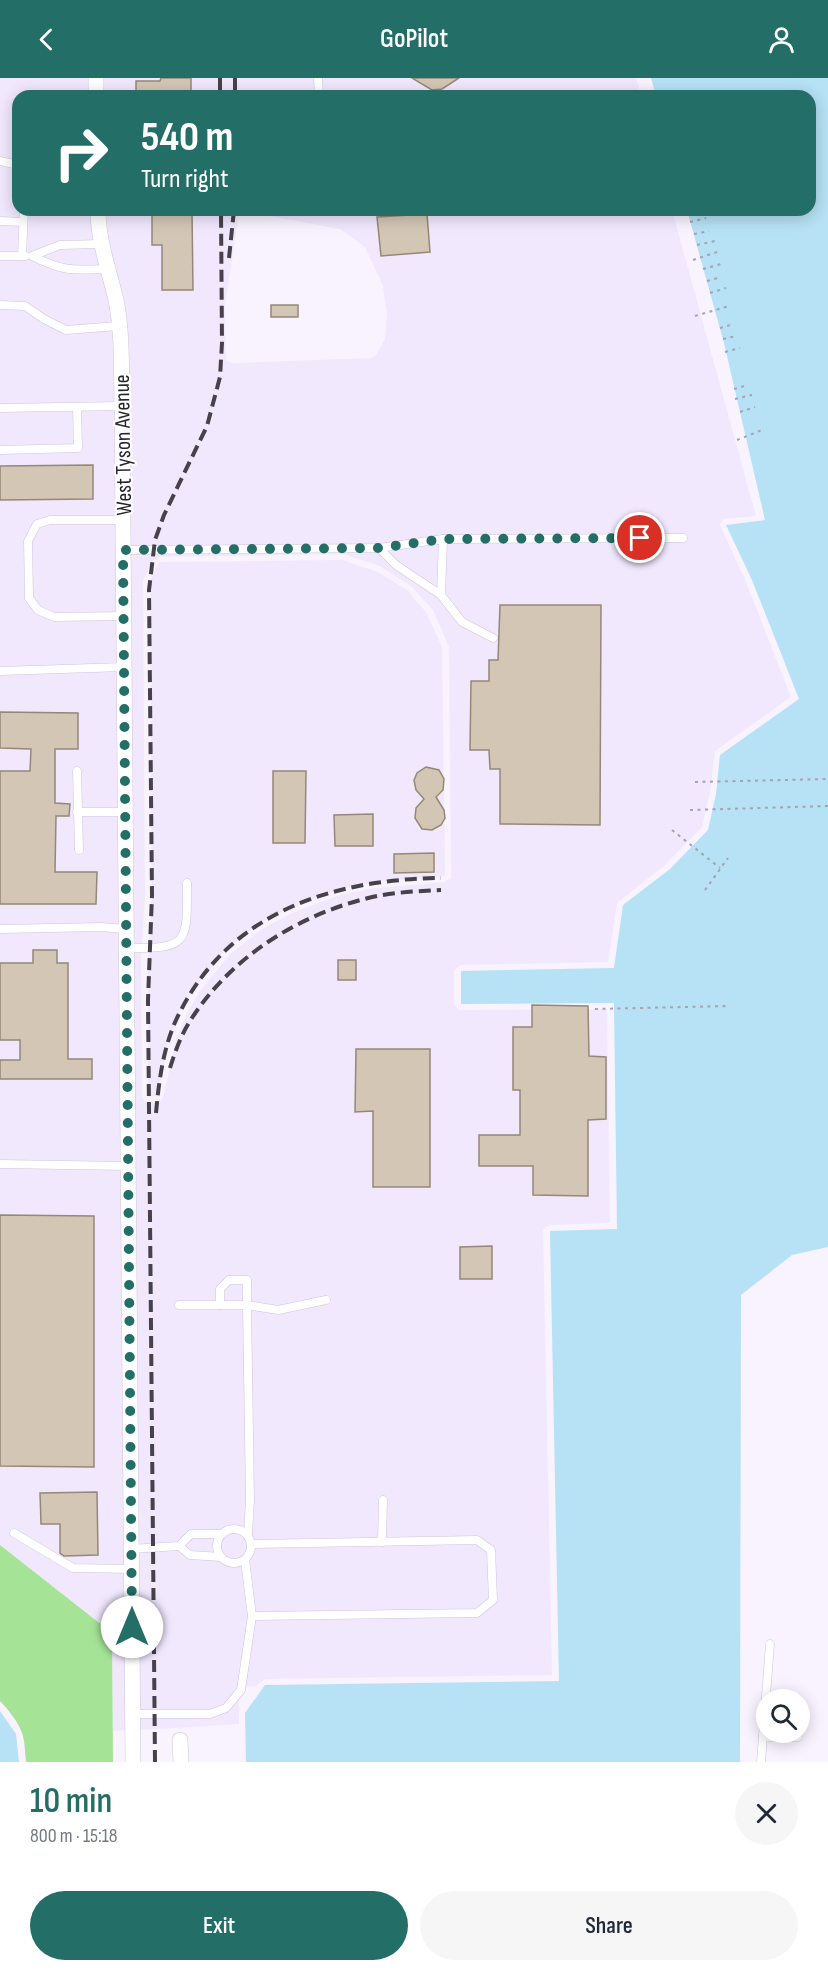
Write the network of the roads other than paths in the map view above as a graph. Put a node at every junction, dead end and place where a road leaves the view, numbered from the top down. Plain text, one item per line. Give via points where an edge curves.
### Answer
1 (24, 216) edge
2 (99, 216) edge
3 (0, 221) edge
4 (23, 222) junction
5 (102, 244) junction
6 (0, 256) edge
7 (22, 256) junction
8 (32, 256) junction
9 (108, 269) junction
10 (0, 305) edge
11 (118, 326) junction
12 (122, 406) junction
13 (77, 407) junction
14 (0, 408) edge
15 (0, 450) edge
16 (123, 520) junction
17 (684, 538) dead end
18 (443, 539) junction
19 (379, 548) junction
20 (123, 550) junction
21 (441, 595) junction
22 (124, 616) junction
23 (493, 638) dead end
24 (124, 667) junction
25 (0, 671) edge
26 (77, 771) dead end
27 (77, 812) junction
28 (125, 812) junction
29 (78, 850) dead end
30 (187, 883) dead end
31 (0, 929) edge
32 (126, 929) junction
33 (126, 948) junction
34 (0, 1164) edge
35 (128, 1166) junction
36 (326, 1300) dead end
37 (179, 1305) dead end
38 (220, 1305) junction
39 (247, 1305) junction
40 (383, 1500) dead end
41 (14, 1533) dead end
42 (222, 1534) junction
43 (248, 1534) junction
44 (382, 1542) junction
45 (252, 1544) junction
46 (179, 1546) junction
47 (131, 1549) junction
48 (221, 1557) junction
49 (244, 1560) junction
50 (131, 1569) junction
51 (252, 1616) junction
52 (770, 1644) dead end
53 (767, 1689) edge
54 (132, 1713) junction
55 (180, 1740) dead end
56 (763, 1743) edge
57 (133, 1762) edge
58 (181, 1762) edge
59 (761, 1762) edge

1 - 4 lane
2 - 5 street, West Tyson Avenue
3 - 4 lane
4 - 7 lane
5 - 8 lane via 60,245
5 - 9 street, West Tyson Avenue
6 - 7 lane
7 - 8 lane
8 - 9 lane via 69,271
9 - 11 street, West Tyson Avenue
10 - 11 lane via 25,306 66,330
11 - 12 street, West Tyson Avenue
12 - 13 lane
12 - 16 street, West Tyson Avenue
13 - 14 lane
13 - 15 lane via 78,447
16 - 20 street, West Tyson Avenue
16 - 22 lane via 50,520 37,524 28,541 29,598 38,610 54,617
17 - 18 lane
18 - 19 lane
18 - 21 lane
19 - 20 lane
19 - 21 lane via 396,565
20 - 22 street, West Tyson Avenue
21 - 23 lane via 462,622
22 - 24 street, West Tyson Avenue
24 - 25 lane
24 - 28 street, West Tyson Avenue
26 - 27 lane
27 - 28 lane
27 - 29 lane
28 - 32 street, West Tyson Avenue
30 - 33 lane via 187,927 181,939 160,949
31 - 32 lane
32 - 33 street, West Tyson Avenue
33 - 35 street, West Tyson Avenue
34 - 35 lane
35 - 47 street, West Tyson Avenue
36 - 39 lane via 278,1310
37 - 38 lane
38 - 39 lane
38 - 39 lane via 220,1289 229,1280 247,1280
39 - 43 lane
40 - 44 lane
41 - 50 lane via 73,1568
42 - 43 lane via 234,1528
42 - 46 lane via 191,1534
42 - 48 lane via 217,1547
43 - 45 lane
44 - 45 lane
44 - 51 lane via 477,1540 491,1550 493,1600 477,1613
45 - 49 lane
46 - 47 lane
46 - 48 lane via 190,1556
47 - 50 street, West Tyson Avenue
48 - 49 lane via 230,1563
49 - 51 lane
50 - 54 street, West Tyson Avenue
51 - 54 lane via 241,1690 226,1708 210,1714
52 - 53 lane
54 - 57 street, West Tyson Avenue
55 - 58 street
56 - 59 lane

